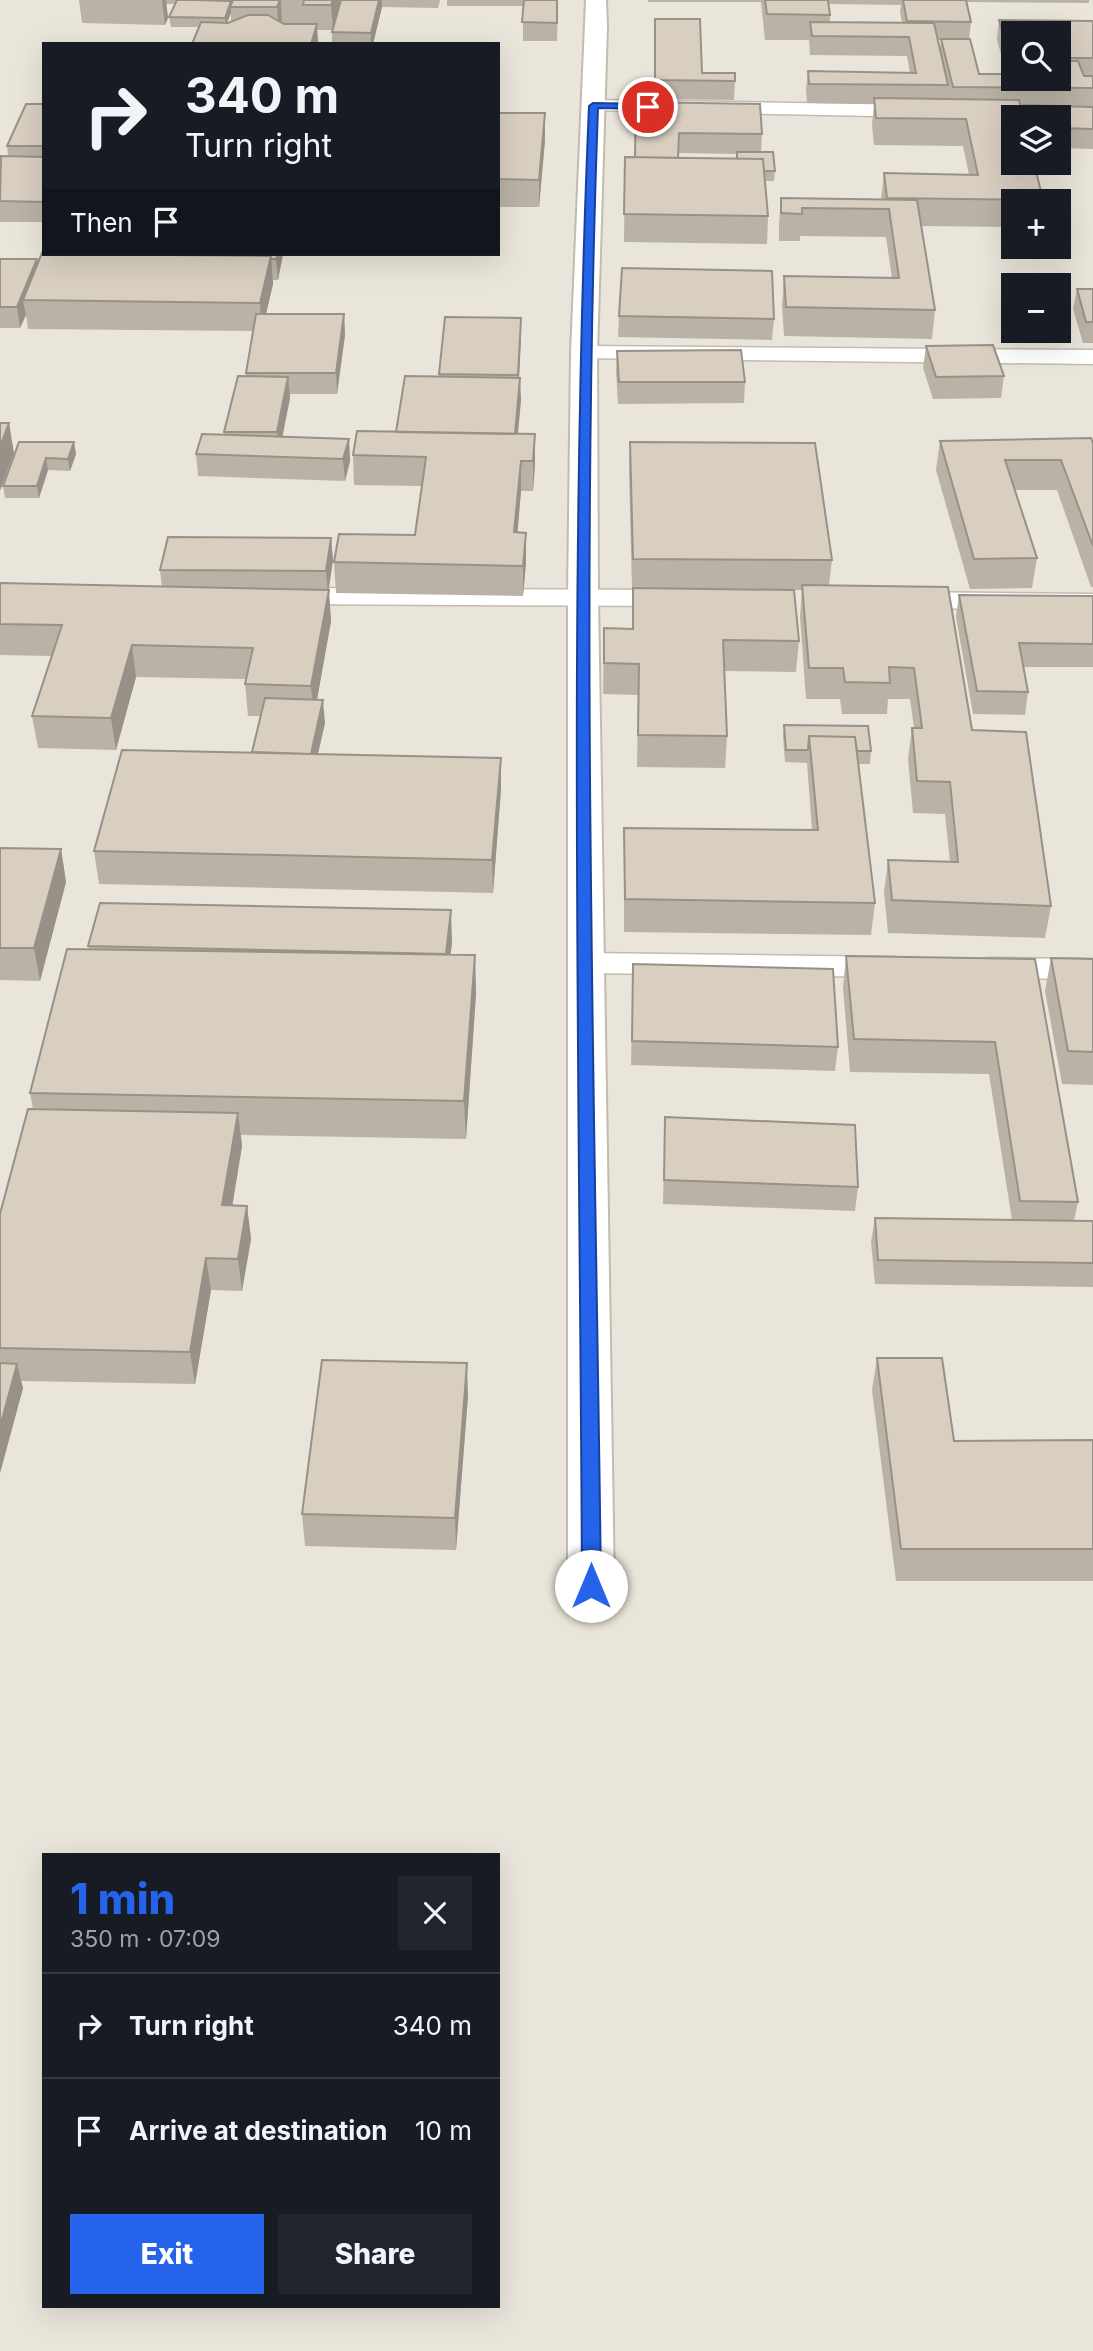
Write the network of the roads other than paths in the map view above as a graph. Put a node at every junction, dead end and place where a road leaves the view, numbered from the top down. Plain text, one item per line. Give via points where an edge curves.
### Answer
1 (596, 0) edge
2 (593, 106) junction
3 (936, 111) edge
4 (584, 354) junction
5 (1093, 357) edge
6 (250, 595) edge
7 (583, 597) junction
8 (707, 599) edge
9 (873, 600) edge
10 (1093, 602) edge
11 (586, 963) junction
12 (1093, 969) edge
13 (591, 1586) dead end

1 - 2 street
2 - 3 lane
2 - 4 street
4 - 5 lane
4 - 7 street
6 - 7 lane
7 - 8 lane
7 - 11 street
9 - 10 lane
11 - 12 lane
11 - 13 street

